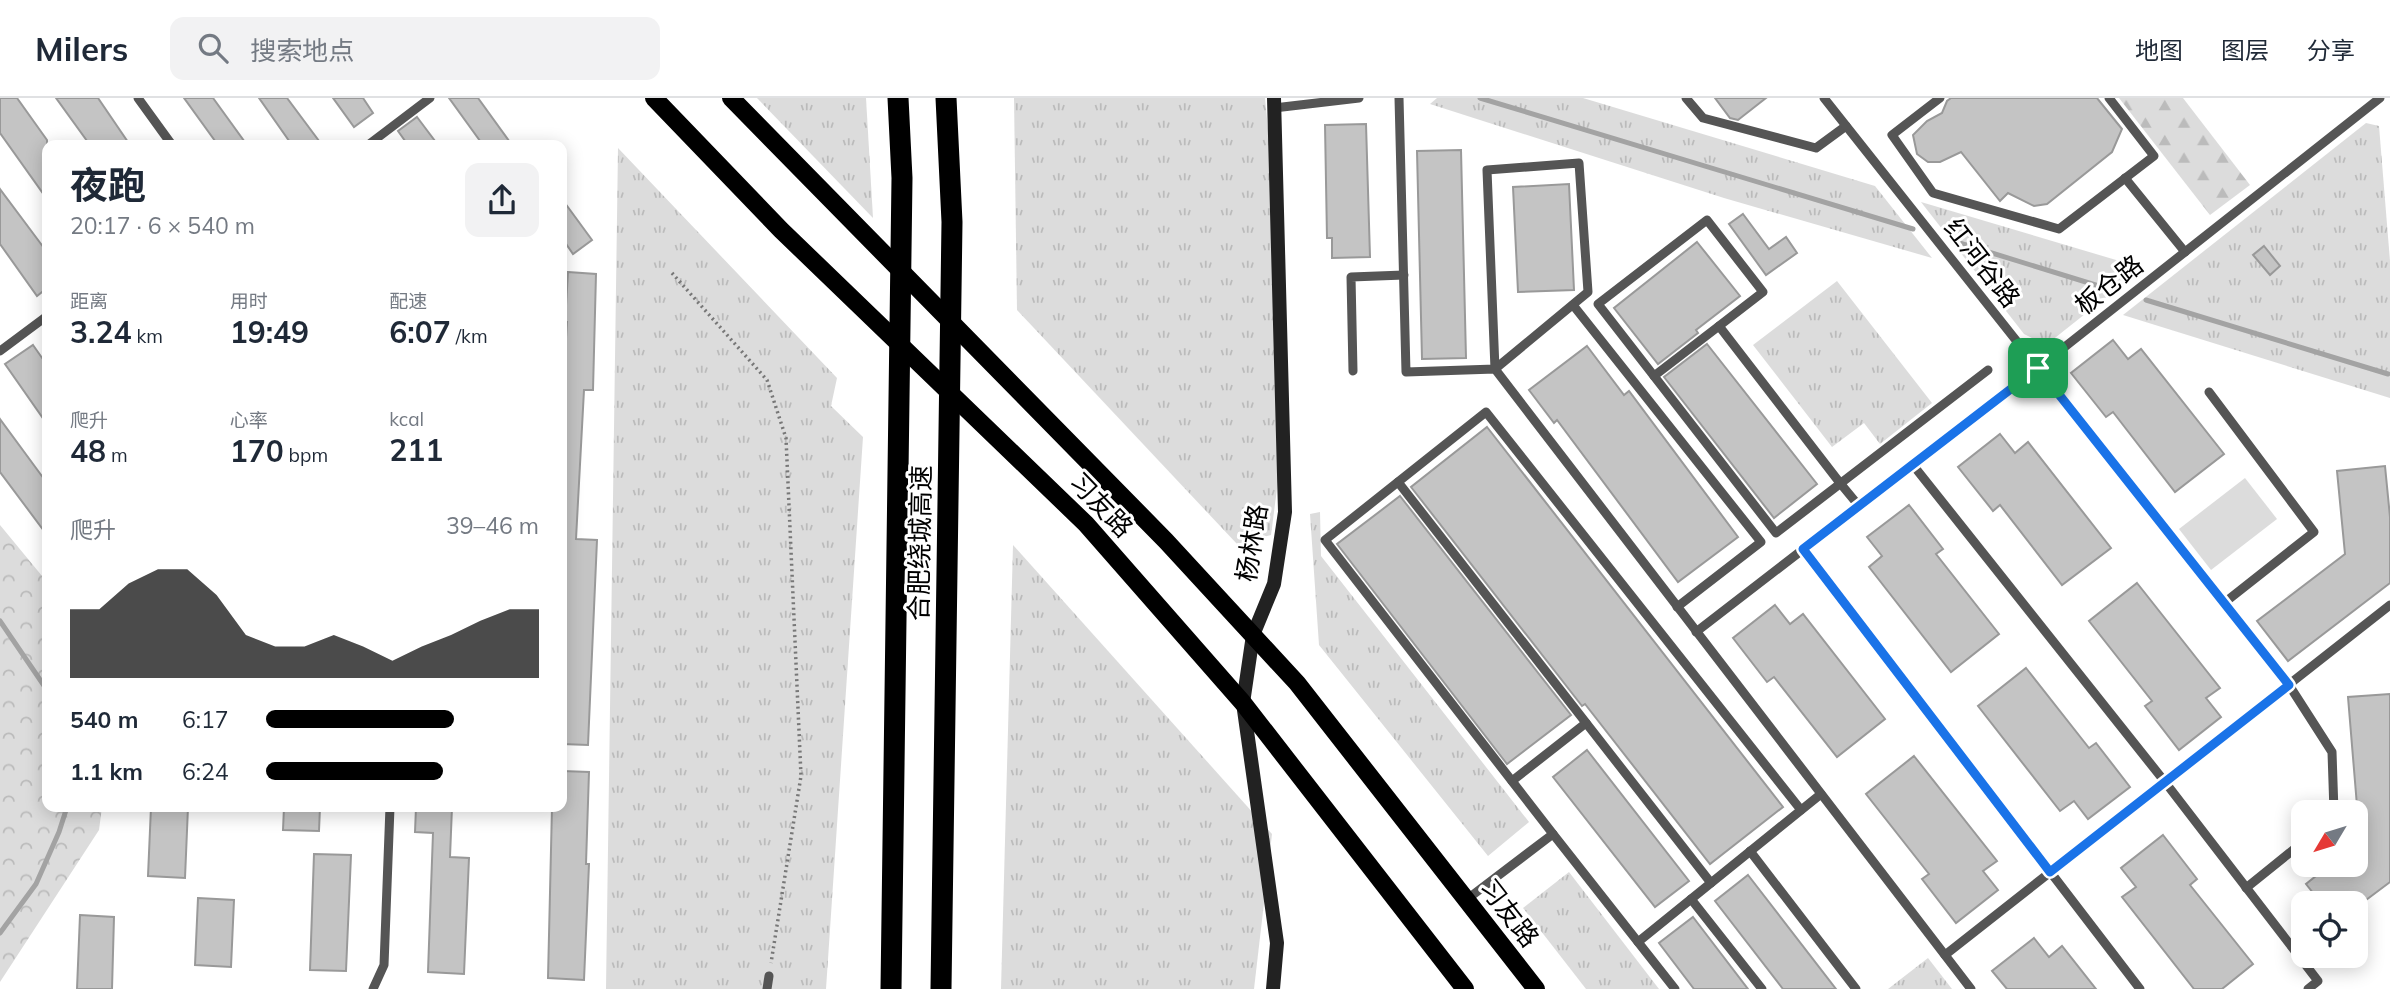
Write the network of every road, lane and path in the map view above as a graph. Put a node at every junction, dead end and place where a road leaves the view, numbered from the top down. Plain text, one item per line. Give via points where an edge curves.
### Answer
1 (138, 98) edge
2 (430, 98) edge
3 (654, 98) edge
4 (731, 98) edge
5 (898, 98) edge
6 (946, 98) edge
7 (1359, 98) edge
8 (1399, 98) edge
9 (1686, 98) edge
10 (1824, 98) edge
11 (1940, 98) edge
12 (2109, 98) edge
13 (2380, 98) edge
14 (1274, 103) edge
15 (1846, 126) junction
16 (168, 140) edge
17 (375, 140) edge
18 (2125, 178) junction
19 (2185, 252) junction
20 (672, 273) dead end
21 (1404, 275) junction
22 (1573, 305) junction
23 (42, 320) edge
24 (1719, 326) junction
25 (0, 351) edge
26 (2038, 368) junction
27 (1495, 369) junction
28 (1988, 370) dead end
29 (1353, 371) dead end
30 (1654, 376) junction
31 (2209, 392) dead end
32 (1913, 465) junction
33 (1398, 482) junction
34 (1840, 483) junction
35 (1859, 506) junction
36 (1803, 549) junction
37 (2224, 603) junction
38 (2390, 605) edge
39 (1677, 607) junction
40 (1696, 632) junction
41 (1253, 635) junction
42 (2289, 685) junction
43 (1243, 703) junction
44 (1586, 723) junction
45 (1512, 781) junction
46 (2165, 782) junction
47 (1821, 794) junction
48 (2334, 800) edge
49 (1801, 810) junction
50 (390, 812) edge
51 (1553, 834) junction
52 (1750, 851) junction
53 (2291, 852) edge
54 (2050, 872) junction
55 (1711, 883) junction
56 (2246, 888) junction
57 (1691, 899) junction
58 (1466, 900) junction
59 (1638, 942) junction
60 (1945, 955) junction
61 (769, 976) joint
62 (2320, 985) edge
63 (373, 989) edge
64 (767, 989) edge
65 (891, 989) edge
66 (941, 989) edge
67 (1273, 989) edge
68 (1465, 989) edge
69 (1536, 989) edge
70 (1675, 989) edge
71 (1762, 989) edge
72 (1856, 989) edge
73 (1971, 989) edge
74 (2140, 989) edge
75 (2308, 989) edge

1 - 16 lane
2 - 17 lane
3 - 43 main road, 习友路 via 781,230 1086,524
4 - 41 main road, 习友路
5 - 65 highway, 合肥绕城高速 via 902,178
6 - 66 highway, 合肥绕城高速 via 952,222
7 - 14 lane
8 - 21 lane
9 - 15 lane via 1703,118 1816,148
10 - 15 lane, 红河谷路
11 - 18 lane via 1892,135 1933,193 2059,229
12 - 18 lane via 2154,156
13 - 19 lane, 板仓路
14 - 41 street, 杨林路 via 1285,512 1274,584
15 - 26 lane, 红河谷路
18 - 19 lane
19 - 26 lane, 板仓路
20 - 61 path via 767,380 786,438 801,776
21 - 27 lane via 1406,372
21 - 29 lane via 1351,277
22 - 27 lane
22 - 27 lane via 1588,292 1579,163 1487,170
22 - 39 lane via 1761,541
23 - 25 lane
24 - 30 lane
24 - 30 lane via 1763,292 1707,220 1598,304
24 - 34 lane
26 - 32 lane, 板仓路
26 - 37 lane, 红河谷路
27 - 39 lane
28 - 34 lane
30 - 34 lane via 1776,533
31 - 37 lane via 2314,532
32 - 35 lane, 板仓路
32 - 46 lane
33 - 44 lane
33 - 45 lane via 1325,540
33 - 49 lane via 1486,412
34 - 35 lane
35 - 36 lane, 板仓路
36 - 40 lane, 板仓路
36 - 54 lane
37 - 42 lane, 红河谷路
38 - 42 lane
39 - 40 lane
40 - 47 lane
41 - 43 street, 杨林路
41 - 58 main road, 习友路 via 1297,683
42 - 46 lane
42 - 48 lane, 红河谷路 via 2332,752
43 - 67 street, 杨林路 via 1277,943
43 - 68 main road, 习友路
44 - 45 lane
44 - 55 lane
45 - 51 lane
46 - 54 lane
46 - 56 lane
47 - 49 lane
47 - 60 lane
49 - 52 lane
50 - 63 lane via 384,965
51 - 58 lane
51 - 59 lane
52 - 55 lane
52 - 72 lane
53 - 56 lane
54 - 60 lane
54 - 74 lane
55 - 57 lane
56 - 62 lane
57 - 59 lane
57 - 71 lane
58 - 69 main road, 习友路
59 - 70 lane
60 - 73 lane
61 - 64 lane
62 - 75 lane

